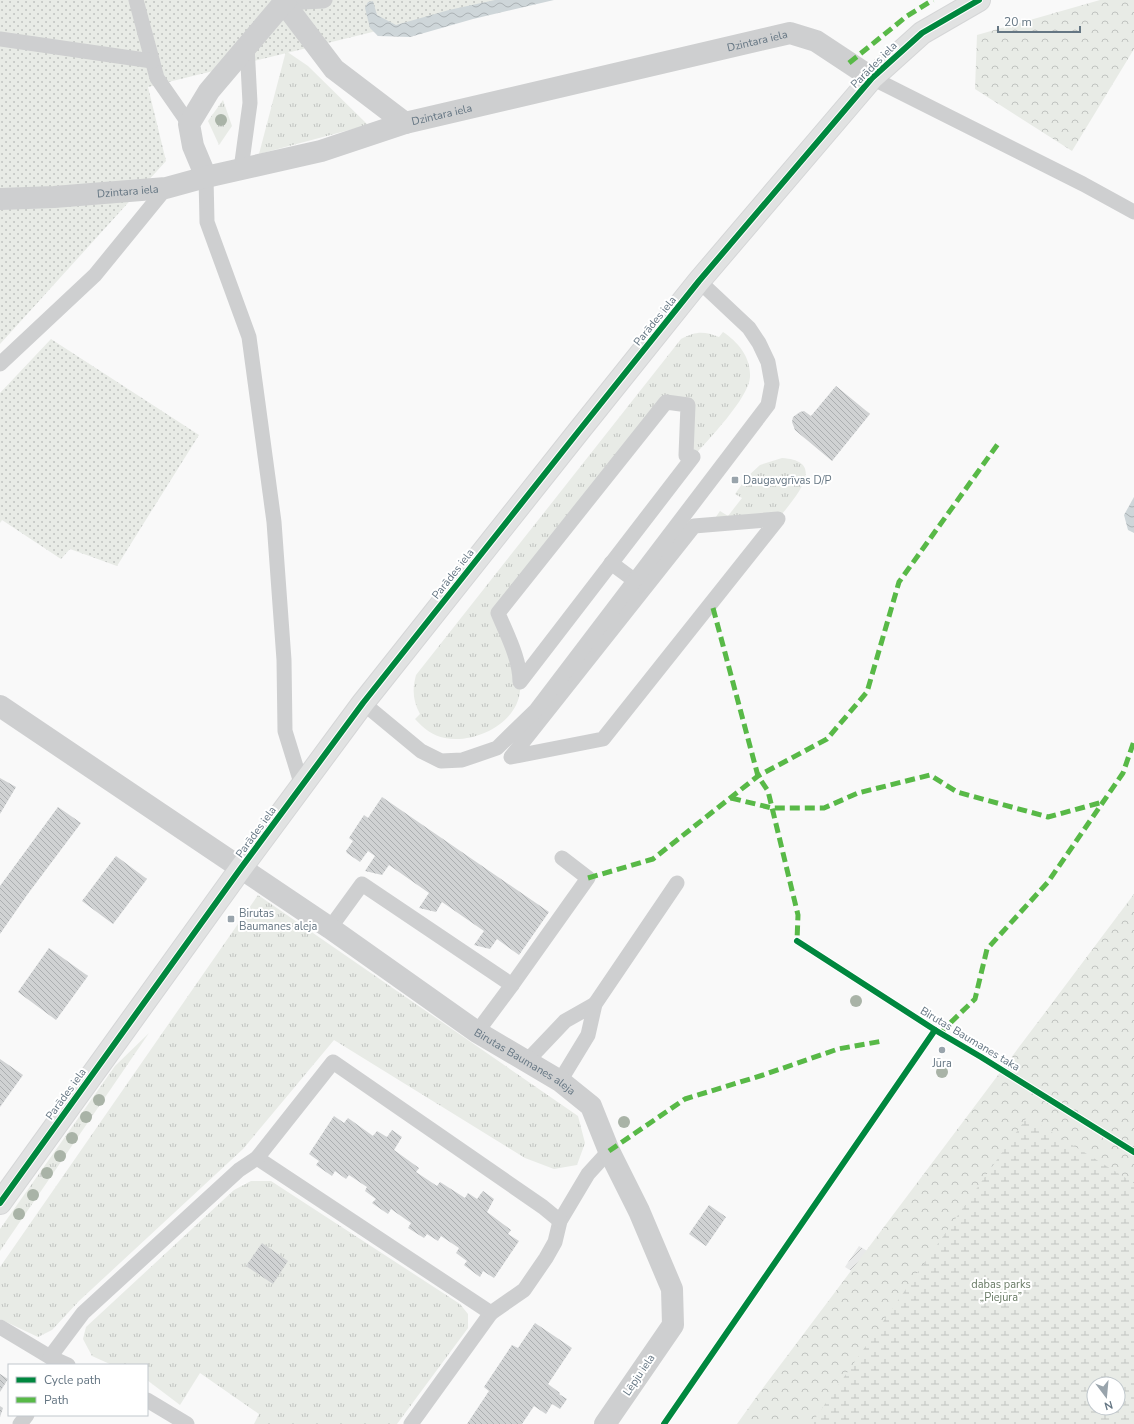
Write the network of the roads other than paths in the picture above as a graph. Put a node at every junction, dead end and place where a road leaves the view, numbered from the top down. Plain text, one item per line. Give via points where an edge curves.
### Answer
1 (136, 0) edge
2 (325, 0) edge
3 (285, 2) edge
4 (975, 2) edge
5 (0, 39) edge
6 (247, 46) junction
7 (152, 61) junction
8 (872, 78) junction
9 (405, 123) junction
10 (189, 124) junction
11 (241, 169) junction
12 (206, 177) junction
13 (166, 188) junction
14 (0, 199) edge
15 (1134, 212) edge
16 (699, 281) junction
17 (0, 364) edge
18 (611, 563) junction
19 (640, 584) junction
20 (364, 703) junction
21 (0, 706) edge
22 (302, 786) junction
23 (562, 858) dead end
24 (241, 868) junction
25 (677, 883) dead end
26 (330, 928) junction
27 (512, 985) junction
28 (595, 1004) junction
29 (477, 1032) junction
30 (527, 1060) junction
31 (560, 1081) junction
32 (609, 1151) junction
33 (257, 1158) junction
34 (0, 1203) edge
35 (560, 1221) junction
36 (491, 1313) junction
37 (673, 1325) joint
38 (0, 1327) edge
39 (50, 1357) junction
40 (65, 1364) edge
41 (148, 1401) edge
42 (26, 1416) edge
43 (20, 1424) edge
44 (186, 1424) edge
45 (411, 1424) edge
46 (605, 1424) edge

1 - 7 lane
2 - 3 lane
3 - 6 street
3 - 9 street via 334,69
4 - 8 street, Parādes iela via 922,33
5 - 7 lane
6 - 10 street via 209,91
6 - 11 lane via 250,103
7 - 10 lane via 157,78
8 - 9 street, Dzintara iela via 816,41 790,32
8 - 15 lane
8 - 16 street, Parādes iela
9 - 11 street, Dzintara iela via 321,151
10 - 12 street
11 - 12 street, Dzintara iela
12 - 13 street, Dzintara iela
12 - 22 lane via 207,222 249,337 274,522 284,660 285,731
13 - 14 street, Dzintara iela
13 - 17 lane via 94,275
16 - 19 lane via 749,328 758,343 768,362 772,384 768,405
16 - 20 street, Parādes iela
18 - 18 lane via 520,682 515,653 498,613 666,402 688,405 686,455 693,457
18 - 19 lane
19 - 19 lane via 694,526 778,519 603,739 511,758
19 - 20 lane via 536,710 496,748 462,760 441,761 421,751
20 - 22 street, Parādes iela
21 - 24 street, Birutas Baumanes aleja
22 - 24 street, Parādes iela
23 - 27 lane via 588,878
24 - 26 street, Birutas Baumanes aleja
24 - 34 street, Parādes iela
25 - 28 lane
26 - 27 lane via 362,884
26 - 29 street, Birutas Baumanes aleja
27 - 29 lane
28 - 30 lane via 565,1021
28 - 31 lane via 588,1035
29 - 30 street, Birutas Baumanes aleja
30 - 31 street, Birutas Baumanes aleja
31 - 32 street, Birutas Baumanes aleja via 592,1106
32 - 35 lane via 588,1174
32 - 37 street, Birutas Baumanes aleja via 639,1211 672,1290
33 - 35 lane via 333,1062
33 - 36 lane
33 - 39 lane via 239,1170 83,1313
35 - 36 lane via 555,1242 524,1290
36 - 45 lane
37 - 46 street, Lēpju iela
38 - 39 lane
39 - 40 lane
41 - 44 lane
42 - 43 lane

